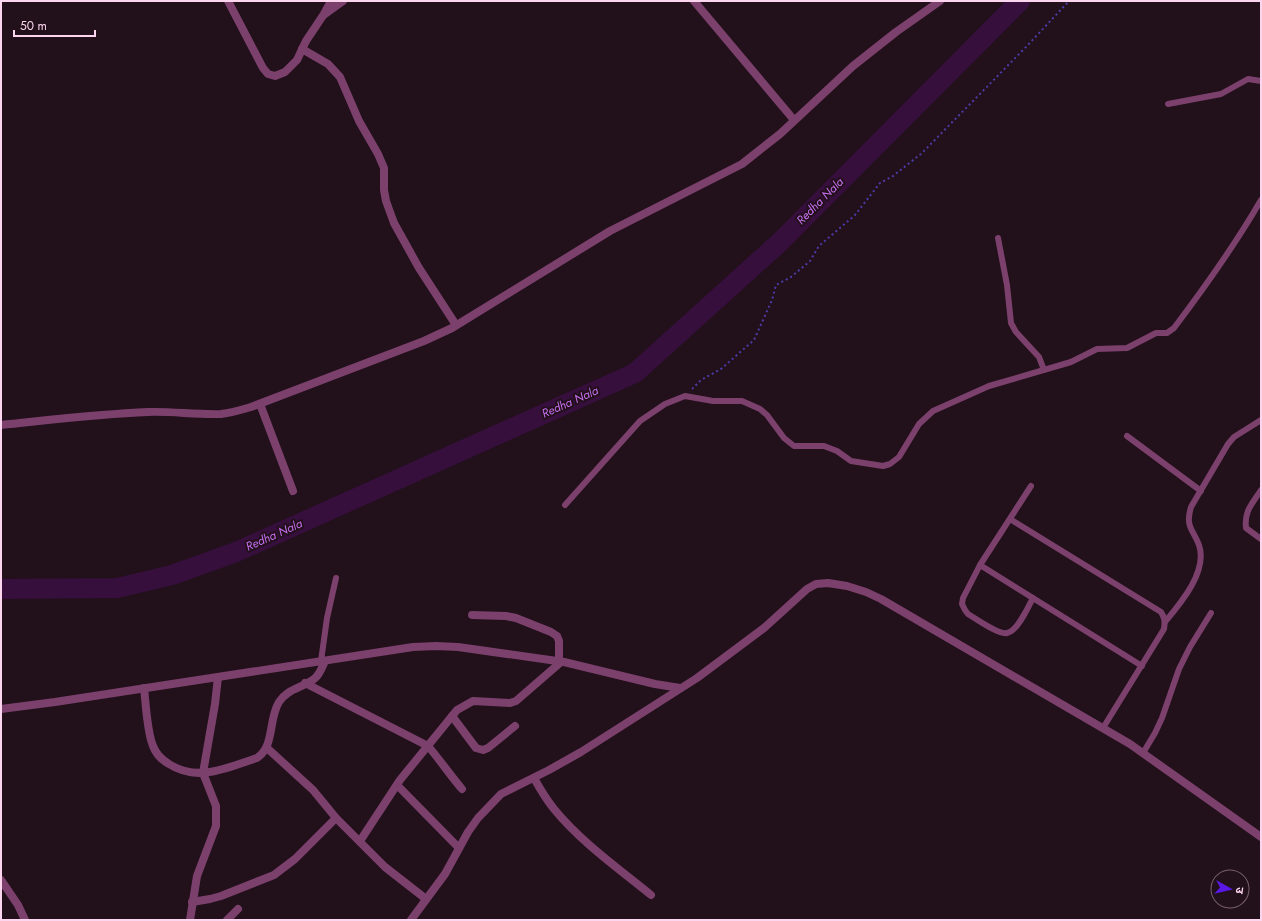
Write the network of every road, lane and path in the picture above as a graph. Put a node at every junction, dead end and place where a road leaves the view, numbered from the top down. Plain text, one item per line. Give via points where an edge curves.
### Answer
1 (228, 1) edge
2 (331, 1) edge
3 (343, 1) edge
4 (694, 1) edge
5 (940, 1) edge
6 (1069, 1) edge
7 (324, 14) junction
8 (302, 48) junction
9 (1261, 81) edge
10 (1168, 104) dead end
11 (794, 120) junction
12 (1261, 200) edge
13 (998, 238) dead end
14 (456, 325) junction
15 (1044, 370) junction
16 (685, 396) junction
17 (260, 404) junction
18 (1261, 420) edge
19 (1, 425) edge
20 (1126, 436) dead end
21 (1032, 486) dead end
22 (1261, 490) edge
23 (1201, 491) junction
24 (293, 492) dead end
25 (565, 505) dead end
26 (1010, 519) junction
27 (1261, 539) edge
28 (980, 565) junction
29 (336, 578) dead end
30 (1033, 598) junction
31 (1211, 613) dead end
32 (472, 615) dead end
33 (1165, 622) junction
34 (323, 661) junction
35 (560, 662) junction
36 (1142, 666) junction
37 (218, 677) junction
38 (305, 684) junction
39 (144, 688) junction
40 (680, 688) junction
41 (1, 709) edge
42 (452, 716) junction
43 (515, 726) dead end
44 (1103, 728) junction
45 (428, 746) junction
46 (267, 748) junction
47 (1143, 754) junction
48 (203, 773) junction
49 (534, 778) junction
50 (397, 785) junction
51 (462, 789) dead end
52 (336, 818) junction
53 (1261, 837) edge
54 (360, 841) junction
55 (460, 848) junction
56 (1, 880) edge
57 (651, 895) dead end
58 (426, 899) junction
59 (192, 902) junction
60 (238, 909) dead end
61 (25, 920) edge
62 (190, 920) edge
63 (227, 920) edge
64 (411, 920) edge

1 - 8 street via 268,74 278,76 285,72 297,60
2 - 7 street
3 - 7 street
4 - 11 street
5 - 11 street via 853,66
6 - 16 path via 922,153 880,183 855,215 819,246 810,261 791,277 776,285 754,340 721,369 701,380
7 - 8 street
8 - 14 street via 328,64 340,77 359,121 384,168 384,190 394,223 419,268
9 - 10 lane via 1248,79 1221,94
11 - 14 street via 742,164 610,231
12 - 15 lane via 1245,228 1174,328 1156,333 1127,348 1097,349 1071,362
13 - 15 lane via 1011,323 1016,332 1040,356
14 - 17 street via 424,341
15 - 16 lane via 990,386 932,410 919,424 899,457 882,466 851,461 824,446 794,446 784,438 767,415 742,401 713,401
16 - 25 lane via 665,404 640,421
17 - 19 street via 222,414 116,413
17 - 24 street
18 - 23 lane via 1234,437 1228,444
20 - 23 lane
21 - 26 lane
22 - 27 lane via 1245,520 1246,528
23 - 33 lane via 1192,507 1188,522 1200,546 1200,568 1184,597
26 - 28 lane
26 - 33 lane via 1161,612
28 - 30 lane
28 - 30 lane via 963,598 962,604 968,614 1000,633 1007,634 1017,626
29 - 34 lane via 327,618
30 - 36 lane
31 - 47 lane via 1179,669 1162,718
32 - 35 street via 516,618 551,632 559,640
33 - 36 lane via 1164,629
34 - 35 street via 413,647 458,646
34 - 37 street
34 - 38 street via 319,674
35 - 40 street
35 - 42 street via 516,700 510,703 473,701
36 - 44 lane
37 - 39 street
37 - 48 street via 216,704
38 - 45 street
38 - 46 street via 288,692 279,702 274,712
39 - 41 street
39 - 48 street via 150,738 158,755 178,770
40 - 44 street via 764,628 806,589 816,584 828,583 847,586 881,599
40 - 49 street via 581,752
42 - 43 street via 476,748 483,750
42 - 45 street
44 - 47 street
45 - 50 street
45 - 51 street
46 - 48 street via 257,758
46 - 52 street via 312,790
47 - 53 street
48 - 59 street via 216,806 216,826 197,876
49 - 55 street via 501,794 492,802 478,818
49 - 57 street via 554,810 581,837
50 - 54 street
50 - 55 street
52 - 54 street
52 - 59 street via 295,859 274,874 221,896
54 - 58 street via 385,867
55 - 58 street
56 - 61 street
58 - 64 street
59 - 62 street
60 - 63 street

